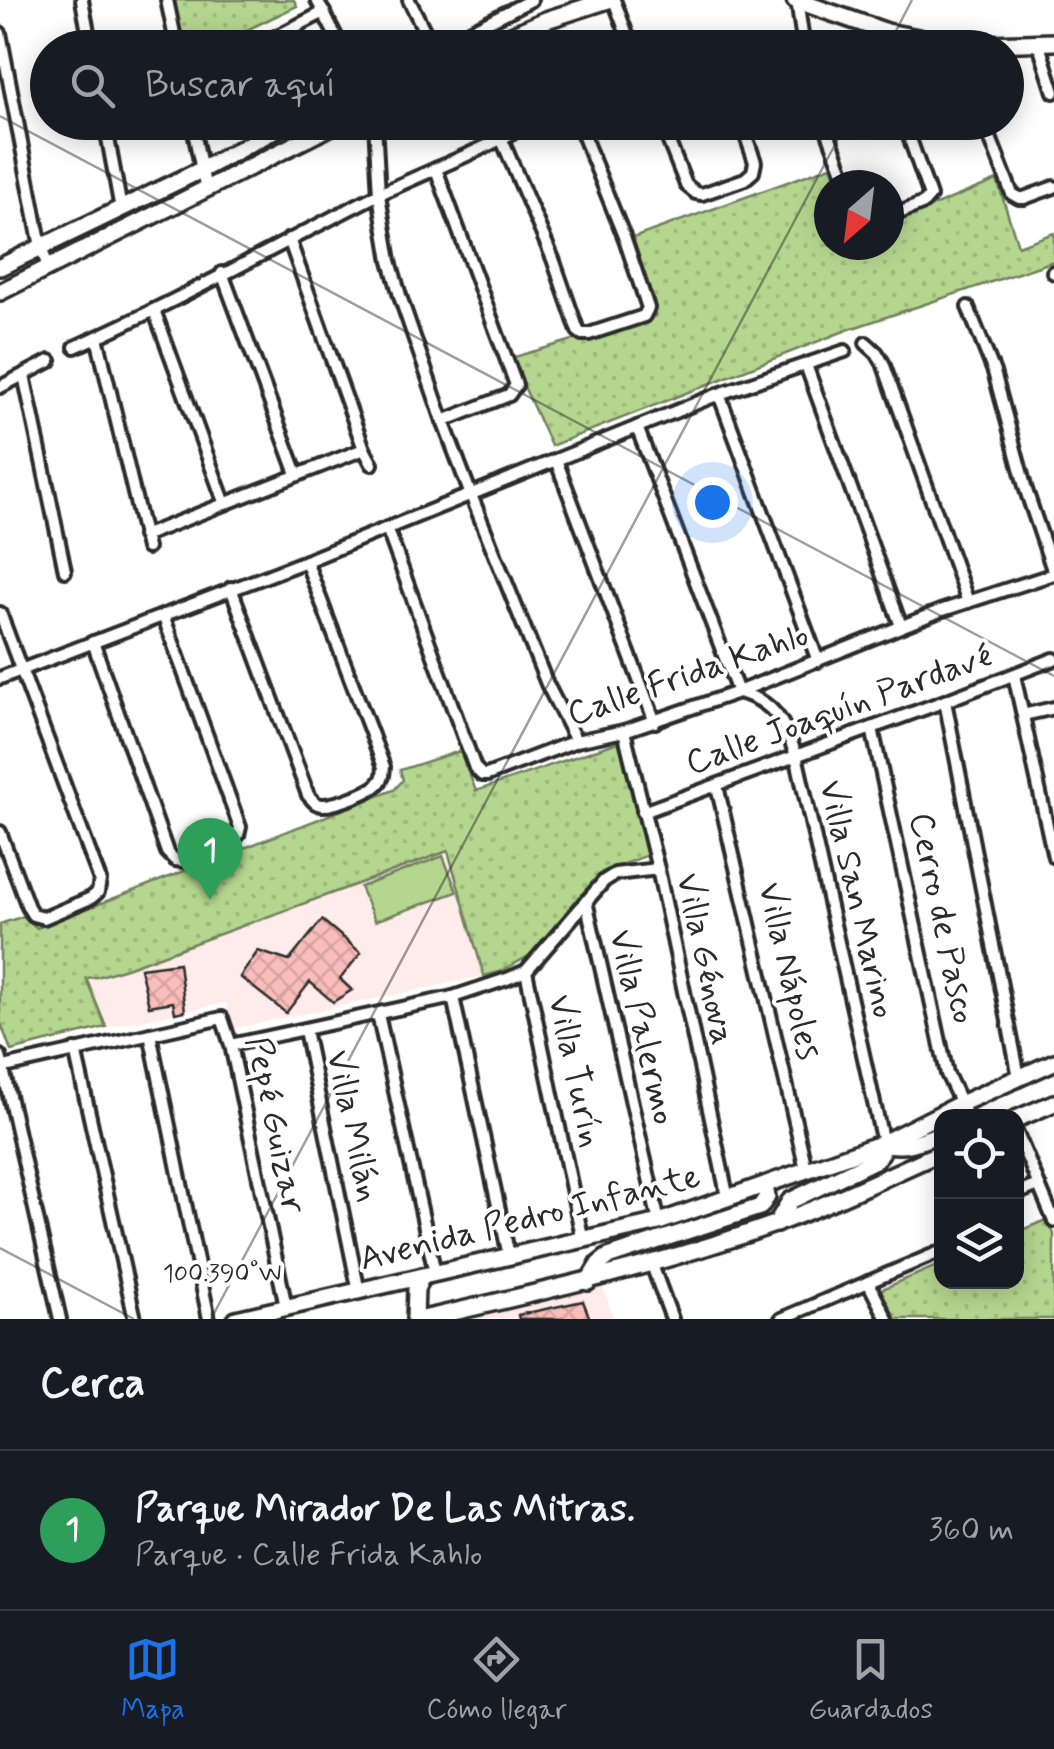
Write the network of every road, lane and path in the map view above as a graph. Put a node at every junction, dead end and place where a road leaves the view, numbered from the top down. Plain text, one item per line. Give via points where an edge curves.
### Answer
1 (82, 0) edge
2 (168, 0) edge
3 (317, 0) edge
4 (409, 0) edge
5 (494, 0) edge
6 (531, 0) edge
7 (611, 0) edge
8 (796, 0) edge
9 (324, 12) junction
10 (501, 14) junction
11 (88, 30) edge
12 (174, 30) edge
13 (289, 30) edge
14 (333, 30) edge
15 (425, 30) edge
16 (469, 30) edge
17 (523, 30) edge
18 (624, 30) edge
19 (801, 30) edge
20 (863, 30) edge
21 (0, 34) edge
22 (1046, 42) edge
23 (1054, 92) edge
24 (108, 140) edge
25 (195, 140) edge
26 (257, 140) edge
27 (305, 140) edge
28 (376, 140) edge
29 (502, 140) joint
30 (585, 140) edge
31 (668, 140) edge
32 (747, 140) edge
33 (831, 140) edge
34 (910, 140) edge
35 (991, 140) edge
36 (436, 169) junction
37 (201, 170) junction
38 (842, 170) edge
39 (1054, 187) edge
40 (206, 190) junction
41 (378, 194) junction
42 (120, 209) junction
43 (904, 211) edge
44 (289, 240) junction
45 (41, 247) junction
46 (0, 267) edge
47 (48, 267) junction
48 (222, 273) junction
49 (0, 292) edge
50 (968, 308) dead end
51 (154, 310) junction
52 (97, 338) junction
53 (866, 343) dead end
54 (75, 348) dead end
55 (845, 350) dead end
56 (50, 361) dead end
57 (806, 365) junction
58 (24, 375) junction
59 (0, 387) edge
60 (719, 394) junction
61 (443, 421) junction
62 (637, 428) junction
63 (364, 449) junction
64 (556, 460) junction
65 (372, 464) dead end
66 (297, 474) junction
67 (471, 495) junction
68 (225, 504) junction
69 (387, 528) junction
70 (143, 536) junction
71 (147, 548) dead end
72 (306, 561) junction
73 (65, 570) dead end
74 (1054, 574) edge
75 (231, 588) junction
76 (968, 602) junction
77 (0, 613) edge
78 (163, 615) junction
79 (902, 626) junction
80 (93, 642) junction
81 (1054, 659) edge
82 (818, 661) junction
83 (20, 670) junction
84 (1014, 674) junction
85 (0, 678) edge
86 (738, 692) junction
87 (945, 702) junction
88 (1054, 708) edge
89 (1023, 714) junction
90 (655, 722) junction
91 (872, 728) junction
92 (624, 731) junction
93 (576, 742) junction
94 (796, 755) junction
95 (717, 786) junction
96 (643, 812) junction
97 (0, 832) edge
98 (1054, 857) edge
99 (658, 869) junction
100 (586, 902) junction
101 (526, 971) junction
102 (452, 997) junction
103 (378, 1014) junction
104 (304, 1030) junction
105 (150, 1034) junction
106 (232, 1044) junction
107 (75, 1050) junction
108 (1054, 1062) edge
109 (1, 1064) edge
110 (1019, 1077) junction
111 (1054, 1103) edge
112 (964, 1109) edge
113 (966, 1109) edge
114 (1024, 1116) edge
115 (934, 1122) edge
116 (934, 1137) edge
117 (883, 1143) junction
118 (1024, 1150) edge
119 (934, 1155) edge
120 (806, 1168) junction
121 (1038, 1184) junction
122 (765, 1186) junction
123 (1024, 1190) edge
124 (728, 1199) junction
125 (1050, 1200) edge
126 (1054, 1221) edge
127 (659, 1222) junction
128 (776, 1224) junction
129 (583, 1241) junction
130 (934, 1253) edge
131 (510, 1256) junction
132 (652, 1265) junction
133 (429, 1274) junction
134 (393, 1282) junction
135 (588, 1282) junction
136 (868, 1282) junction
137 (359, 1292) junction
138 (286, 1307) junction
139 (60, 1319) edge
140 (135, 1319) edge
141 (210, 1319) edge
142 (236, 1319) edge
143 (418, 1319) edge
144 (672, 1319) edge
145 (780, 1319) edge
146 (886, 1319) edge

1 - 11 street
2 - 12 street
3 - 9 street
4 - 15 street
5 - 10 street
6 - 10 street
7 - 17 main road
7 - 18 street
8 - 19 street
8 - 20 main road
9 - 13 street
9 - 14 street
10 - 16 street
21 - 45 street
22 - 23 street
24 - 42 street
25 - 37 street
26 - 37 main road
27 - 40 main road
28 - 41 street
29 - 30 street via 584,335 647,311
29 - 36 street
31 - 32 street via 686,186 696,193 753,172
33 - 38 street
34 - 43 street via 930,196
35 - 39 street via 1012,194 1024,198
36 - 41 street
36 - 61 street via 516,385 509,395
37 - 40 street
37 - 42 main road
40 - 47 main road
41 - 44 street
41 - 61 street via 390,261
42 - 45 main road
44 - 48 street
44 - 63 street
45 - 46 main road
45 - 47 street
47 - 49 main road
48 - 51 street
48 - 66 street
50 - 74 street via 994,372
51 - 52 street
51 - 68 street
52 - 54 street
52 - 70 street
53 - 76 street via 883,363
55 - 57 street
56 - 58 street
57 - 60 street
57 - 79 street
58 - 59 street
58 - 73 street
60 - 62 street
60 - 82 street
61 - 67 street
62 - 64 street
62 - 86 street
63 - 65 street
63 - 66 street
64 - 67 street
64 - 90 street
66 - 68 street
67 - 69 street
67 - 93 street
68 - 70 street
69 - 72 street
69 - 93 street, Calle Frida Kahlo via 475,768 492,774
70 - 71 street
72 - 75 street
72 - 75 street via 384,767 376,786 363,793 328,805 308,795
74 - 76 street, Calle Frida Kahlo
75 - 78 street
76 - 79 street, Calle Frida Kahlo
77 - 83 street
78 - 80 street
78 - 80 street via 240,826 232,842 185,861 168,852
79 - 82 street, Calle Frida Kahlo
80 - 83 street
81 - 84 street, Calle Joaquín Pardavé
82 - 86 street, Calle Frida Kahlo
83 - 85 street
83 - 97 street via 100,880 98,892 44,918 34,914
84 - 87 street, Calle Joaquín Pardavé
84 - 89 street
86 - 90 street, Calle Frida Kahlo
86 - 94 street, Villa San Marino via 776,712
87 - 91 street, Calle Joaquín Pardavé
87 - 110 street
88 - 89 street
89 - 98 street
90 - 92 street, Calle Frida Kahlo
91 - 94 street, Calle Joaquín Pardavé
91 - 112 street, Cerro de Pasco via 947,1074
92 - 93 street, Calle Frida Kahlo
92 - 96 street, Villa Génova
94 - 95 street, Calle Joaquín Pardavé
94 - 117 street, Villa San Marino
95 - 96 street, Calle Joaquín Pardavé
95 - 120 street, Villa Nápoles
96 - 99 street, Villa Génova
99 - 100 street via 614,874
99 - 124 street, Villa Génova
100 - 101 street
100 - 127 street, Villa Palermo
101 - 102 street
101 - 129 street, Villa Turín
102 - 103 street
102 - 131 street
103 - 104 street
103 - 133 street
104 - 106 street
104 - 137 street, Villa Milán
105 - 106 street, Pepé Guizar via 218,1018
105 - 107 street
105 - 141 street
106 - 138 street, Pepé Guizar
107 - 109 street
107 - 140 street
108 - 110 main road, Avenida Pedro Infante
109 - 139 street
110 - 113 main road, Avenida Pedro Infante
111 - 114 main road
115 - 117 main road, Avenida Pedro Infante
116 - 117 main road via 898,1147
117 - 120 main road, Avenida Pedro Infante
117 - 128 main road via 875,1160 790,1200
118 - 121 street
119 - 128 main road, Avenida Pedro Infante
120 - 122 main road, Avenida Pedro Infante
121 - 123 street
121 - 125 street
122 - 124 main road, Avenida Pedro Infante
122 - 135 main road via 760,1206 608,1257
124 - 127 main road, Avenida Pedro Infante
125 - 126 street
127 - 129 main road, Avenida Pedro Infante
128 - 132 main road, Avenida Pedro Infante
129 - 131 main road, Avenida Pedro Infante
130 - 136 street
131 - 133 main road, Avenida Pedro Infante
132 - 135 main road, Avenida Pedro Infante
132 - 144 street
133 - 134 main road, Avenida Pedro Infante
133 - 143 main road via 416,1289
134 - 137 main road, Avenida Pedro Infante
134 - 143 main road
135 - 143 main road, Avenida Pedro Infante
136 - 145 street
136 - 146 street
137 - 138 main road, Avenida Pedro Infante
138 - 142 main road, Avenida Pedro Infante

